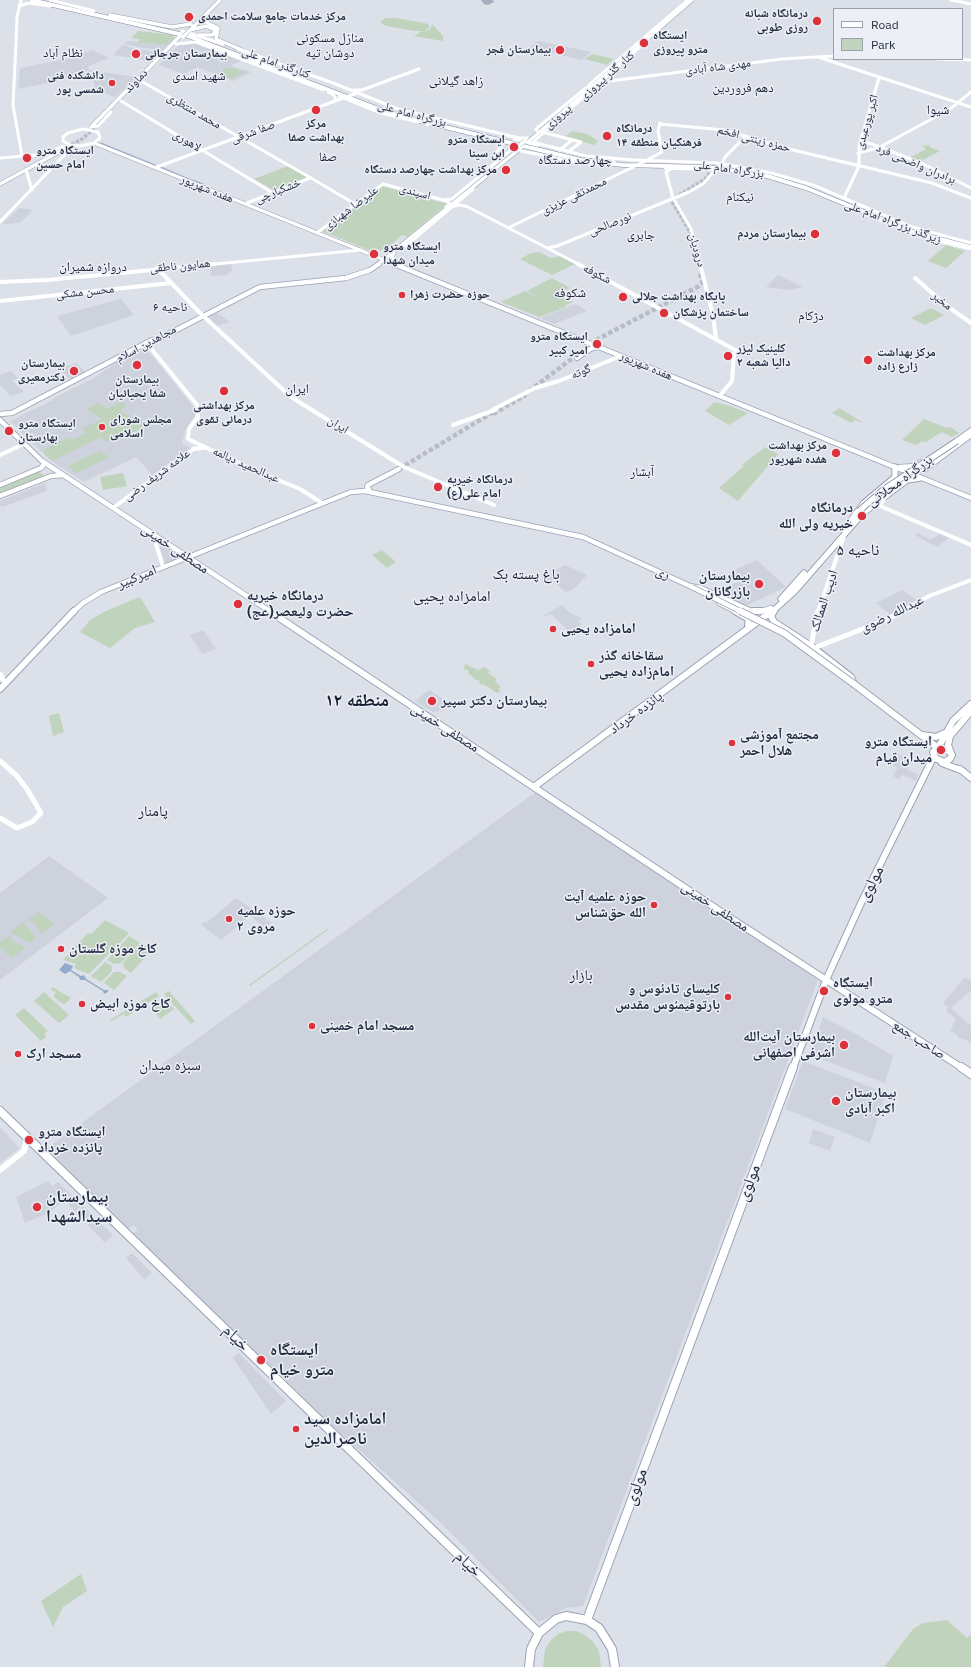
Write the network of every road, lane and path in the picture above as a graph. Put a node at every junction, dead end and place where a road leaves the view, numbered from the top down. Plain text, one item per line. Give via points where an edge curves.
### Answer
1 (43, 0) edge
2 (50, 0) edge
3 (216, 0) edge
4 (220, 0) edge
5 (688, 0) edge
6 (693, 0) edge
7 (951, 0) edge
8 (32, 1) edge
9 (21, 2) edge
10 (971, 4) edge
11 (49, 6) junction
12 (92, 13) junction
13 (110, 15) junction
14 (203, 18) junction
15 (192, 24) junction
16 (665, 24) junction
17 (187, 30) junction
18 (652, 32) junction
19 (198, 35) junction
20 (184, 36) junction
21 (176, 40) junction
22 (176, 44) junction
23 (242, 50) junction
24 (804, 53) dead end
25 (251, 54) junction
26 (629, 56) junction
27 (813, 56) junction
28 (833, 56) edge
29 (804, 57) junction
30 (249, 61) junction
31 (613, 68) junction
32 (419, 69) dead end
33 (275, 71) junction
34 (599, 77) junction
35 (879, 78) junction
36 (141, 81) junction
37 (601, 82) junction
38 (590, 87) junction
39 (328, 92) junction
40 (971, 92) edge
41 (356, 93) junction
42 (344, 98) junction
43 (121, 101) junction
44 (958, 103) junction
45 (971, 107) edge
46 (433, 118) junction
47 (455, 123) junction
48 (428, 124) junction
49 (94, 127) junction
50 (547, 127) junction
51 (448, 129) junction
52 (542, 132) junction
53 (239, 136) junction
54 (747, 137) junction
55 (572, 140) junction
56 (861, 140) junction
57 (95, 143) junction
58 (522, 144) junction
59 (72, 147) junction
60 (880, 147) junction
61 (530, 149) junction
62 (203, 150) junction
63 (560, 150) junction
64 (568, 152) junction
65 (662, 152) joint
66 (858, 153) junction
67 (46, 155) junction
68 (22, 156) junction
69 (586, 156) junction
70 (0, 158) edge
71 (610, 159) junction
72 (646, 161) junction
73 (640, 163) junction
74 (496, 164) junction
75 (594, 164) junction
76 (605, 164) junction
77 (722, 164) junction
78 (157, 167) junction
79 (624, 167) junction
80 (633, 167) junction
81 (638, 167) junction
82 (652, 168) junction
83 (672, 168) junction
84 (726, 168) junction
85 (858, 168) junction
86 (26, 170) junction
87 (715, 170) junction
88 (742, 170) junction
89 (625, 171) junction
90 (485, 176) junction
91 (311, 178) junction
92 (0, 182) edge
93 (383, 184) joint
94 (971, 188) edge
95 (32, 190) junction
96 (274, 192) junction
97 (467, 193) junction
98 (672, 198) junction
99 (844, 198) junction
100 (971, 198) edge
101 (445, 201) junction
102 (839, 201) joint
103 (246, 204) junction
104 (355, 204) junction
105 (454, 205) junction
106 (449, 207) junction
107 (0, 222) edge
108 (904, 226) junction
109 (508, 228) junction
110 (420, 231) junction
111 (928, 232) junction
112 (319, 233) junction
113 (940, 236) junction
114 (965, 244) junction
115 (971, 245) edge
116 (402, 246) junction
117 (548, 248) junction
118 (361, 250) junction
119 (394, 253) junction
120 (374, 256) junction
121 (385, 260) junction
122 (396, 264) junction
123 (376, 266) junction
124 (157, 268) junction
125 (915, 278) dead end
126 (0, 282) edge
127 (171, 282) junction
128 (0, 301) edge
129 (496, 304) junction
130 (202, 315) junction
131 (971, 323) edge
132 (716, 339) junction
133 (149, 345) junction
134 (601, 348) junction
135 (135, 350) junction
136 (622, 356) junction
137 (577, 358) dead end
138 (719, 394) junction
139 (12, 413) junction
140 (0, 414) edge
141 (0, 420) edge
142 (453, 425) dead end
143 (971, 431) edge
144 (14, 434) junction
145 (971, 435) edge
146 (192, 441) junction
147 (958, 442) junction
148 (24, 444) junction
149 (200, 446) junction
150 (194, 449) junction
151 (0, 455) edge
152 (43, 462) junction
153 (916, 466) junction
154 (897, 467) junction
155 (400, 469) tunnel mouth
156 (36, 470) junction
157 (64, 475) junction
158 (895, 477) junction
159 (45, 478) junction
160 (920, 478) junction
161 (907, 480) junction
162 (0, 485) edge
163 (370, 491) junction
164 (348, 493) joint
165 (887, 493) junction
166 (971, 495) edge
167 (0, 496) edge
168 (971, 498) edge
169 (322, 503) junction
170 (494, 504) dead end
171 (113, 508) junction
172 (861, 512) junction
173 (852, 519) junction
174 (844, 533) junction
175 (153, 534) junction
176 (971, 545) edge
177 (188, 557) junction
178 (164, 567) junction
179 (971, 580) edge
180 (797, 585) junction
181 (691, 586) junction
182 (719, 603) dead end
183 (773, 609) junction
184 (774, 622) junction
185 (750, 626) junction
186 (768, 626) junction
187 (812, 647) junction
188 (810, 655) joint
189 (0, 674) edge
190 (5, 683) junction
191 (854, 684) junction
192 (0, 689) edge
193 (971, 704) edge
194 (971, 711) edge
195 (921, 735) junction
196 (948, 735) junction
197 (938, 748) junction
198 (934, 756) junction
199 (950, 756) junction
200 (0, 761) edge
201 (929, 765) junction
202 (963, 771) junction
203 (971, 778) edge
204 (534, 786) junction
205 (0, 818) edge
206 (826, 980) junction
207 (971, 1074) edge
208 (0, 1111) edge
209 (27, 1138) junction
210 (0, 1170) edge
211 (587, 1620) junction
212 (539, 1633) junction
213 (529, 1667) edge
214 (615, 1667) edge

1 - 12 highway, بزرگراه امام علی
2 - 12 main road
3 - 15 main road
4 - 14 main road
5 - 16 main road, پیروزی
5 - 18 main road
6 - 16 main road
7 - 10 main road
8 - 11 main road
8 - 12 highway, بزرگراه امام علی
9 - 11 main road
9 - 68 main road via 15,57 14,113
11 - 12 main road
12 - 13 highway, بزرگراه امام علی
12 - 20 highway, بزرگراه امام علی
12 - 21 main road via 171,33 176,36
13 - 15 main road via 172,27
13 - 17 highway, بزرگراه امام علی
14 - 17 main road
14 - 23 main road via 218,28 216,39
15 - 17 main road
16 - 18 main road, پیروزی
16 - 26 main road, پیروزی
17 - 19 main road, کنارگذر امام علی
17 - 19 main road via 206,26 215,30 211,35
17 - 20 main road, bridge
17 - 41 highway, بزرگراه امام علی
18 - 31 main road, پیروزی
19 - 23 main road, کنارگذر امام علی
20 - 21 main road, دماوند
20 - 22 main road, دماوند
20 - 30 main road
20 - 42 highway, بزرگراه امام علی
21 - 49 main road, دماوند
22 - 33 main road via 194,42
22 - 36 main road, دماوند
23 - 25 main road, کنارگذر امام علی
24 - 29 main road
25 - 30 main road, bridge via 261,60
25 - 41 main road, کنارگذر امام علی
26 - 31 main road, پیروزی
26 - 37 main road, کنار گذر پیروزی
27 - 28 main road, مهدی شاه آبادی
27 - 29 main road, مهدی شاه آبادی
27 - 35 main road
29 - 37 main road, مهدی شاه آبادی
30 - 33 main road
31 - 34 main road, پیروزی
31 - 50 main road, پیروزی
32 - 41 main road
33 - 39 main road
33 - 42 main road
34 - 38 main road, پیروزی
34 - 38 main road, پیروزی
35 - 44 main road
35 - 56 main road, اکبر پورعبدی
36 - 43 main road, دماوند
36 - 53 main road, محمد منتظری
37 - 50 main road, کنار گذر پیروزی
38 - 58 main road, پیروزی
39 - 42 main road
39 - 42 main road
40 - 44 main road
41 - 42 main road, صفا شرقی, bridge
41 - 46 main road, کنارگذر امام علی via 394,108
41 - 58 highway, بزرگراه امام علی via 397,112
42 - 48 main road via 381,113
42 - 53 main road, صفا شرقی
42 - 58 highway, بزرگراه امام علی via 391,113
43 - 49 main road, دماوند
43 - 62 main road, لاهوری
44 - 45 main road
44 - 60 main road
46 - 47 main road, کنارگذر امام علی
46 - 48 main road, bridge via 424,120
47 - 58 main road via 508,137
47 - 58 main road via 519,138
48 - 51 main road
49 - 57 main road via 101,136
49 - 59 main road via 65,135 64,142
50 - 52 main road
50 - 58 main road, پیروزی
51 - 58 main road
51 - 74 main road via 500,143 502,148 495,155
52 - 55 main road
52 - 63 main road via 533,142
53 - 62 main road, صفا شرقی
53 - 91 main road, محمد منتظری
54 - 65 main road, حمزه زینتی افخم via 719,129 660,123 658,131
54 - 77 main road
54 - 85 main road, حمزه زینتی افخم
55 - 63 main road
55 - 64 main road via 581,142
56 - 60 main road, برادران واضحی فرد
56 - 66 main road, اکبر پورعبدی
57 - 59 main road
57 - 78 main road, هفده شهریور
58 - 61 highway, بزرگراه امام علی
58 - 69 main road
58 - 74 main road, پیروزی
58 - 75 main road via 582,163
58 - 84 highway, بزرگراه امام علی via 597,159
58 - 90 main road, پیروزی via 515,153
58 - 97 main road via 514,155
59 - 67 main road via 62,146
59 - 95 main road
60 - 66 main road
60 - 94 main road, برادران واضحی فرد
61 - 75 main road via 550,156
61 - 84 highway, بزرگراه امام علی via 610,164
62 - 78 main road, صفا شرقی
62 - 96 main road, لاهوری
63 - 64 main road
64 - 69 main road
65 - 72 main road, محمدتقی عزیزی
66 - 85 main road, اکبر پورعبدی
67 - 68 main road
67 - 86 main road via 64,148
67 - 92 main road
68 - 70 main road
69 - 71 main road
71 - 72 main road
71 - 76 main road, bridge via 614,162
72 - 73 main road, محمدتقی عزیزی, bridge
72 - 77 main road
72 - 84 main road via 708,163
73 - 80 main road, محمدتقی عزیزی, bridge
73 - 81 main road, bridge
74 - 90 main road, پیروزی
74 - 101 main road via 452,199
75 - 76 main road
76 - 79 main road
77 - 87 main road, bridge
77 - 88 main road
78 - 103 main road, هفده شهریور
79 - 80 main road
79 - 89 main road
80 - 81 main road
80 - 89 main road, محمدتقی عزیزی
81 - 82 main road
82 - 83 main road
82 - 84 main road
83 - 87 main road
83 - 98 main road, درودیان via 666,172
84 - 102 highway, بزرگراه امام علی via 791,183
84 - 108 highway, بزرگراه امام علی via 800,182
85 - 99 main road
85 - 100 main road, حمزه زینتی افخم via 932,183
86 - 92 main road
86 - 95 main road
87 - 88 main road
87 - 98 main road via 705,183
88 - 99 main road via 794,179
88 - 115 main road via 799,187 915,234
89 - 109 main road, محمدتقی عزیزی
90 - 97 main road, پیروزی
90 - 101 main road, پیروزی via 455,200
91 - 96 main road, خشکبارچی
91 - 104 main road, محمد منتظری
93 - 101 main road, اسپندی
93 - 104 main road, علیرضا شهبازی
95 - 107 main road
96 - 103 main road, خشکبارچی
97 - 105 main road
97 - 106 main road, پیروزی
98 - 117 main road, نورصالحی
98 - 132 main road, درودیان via 691,229 713,315
99 - 111 main road
101 - 110 main road, پیروزی via 450,204
102 - 115 highway, زیرگذر بزرگراه امام علی via 918,233
103 - 112 main road, هفده شهریور
104 - 112 main road, علیرضا شهبازی
105 - 106 main road
105 - 109 main road, شکوفه via 466,206
105 - 116 main road via 408,244
106 - 110 main road, پیروزی
108 - 111 main road
108 - 114 highway, بزرگراه امام علی via 933,237
109 - 117 main road, شکوفه
110 - 116 main road, پیروزی
111 - 113 main road
112 - 118 main road, هفده شهریور
113 - 114 main road
113 - 115 main road
114 - 115 highway, بزرگراه امام علی
116 - 119 main road, پیروزی
117 - 132 main road, شکوفه
118 - 120 main road, هفده شهریور
118 - 124 main road, همایون ناطقی via 338,250
119 - 120 main road
119 - 121 main road, پیروزی
119 - 129 main road, هفده شهریور via 392,257 396,263
120 - 121 main road, هفده شهریور
120 - 123 main road via 378,262
121 - 122 main road, هفده شهریور
121 - 123 main road, مجاهدین اسلام
122 - 123 main road
122 - 129 main road, هفده شهریور
123 - 130 main road, مجاهدین اسلام via 346,278 263,286
124 - 126 main road, همایون ناطقی via 47,280
124 - 127 main road, ایران
125 - 131 main road, مخبر
127 - 128 main road, محسن مشکی
127 - 130 main road, ایران
129 - 134 main road, هفده شهریور
129 - 138 main road, هفده شهریور
130 - 133 main road, مجاهدین اسلام
130 - 135 main road, مجاهدین اسلام
130 - 170 main road, ایران via 292,398 404,467
132 - 138 main road, شکوفه via 736,352 730,383
133 - 135 main road
133 - 146 main road, علامه شریف رضی via 197,405 198,417 187,433
134 - 136 main road, هفده شهریور
134 - 137 main road via 592,348
135 - 139 main road, مجاهدین اسلام
136 - 138 main road, هفده شهریور
136 - 142 main road, گوته
138 - 154 main road, هفده شهریور
139 - 140 main road
139 - 144 main road via 6,421
141 - 144 main road, مصطفی خمینی
143 - 147 highway, بزرگراه محلاتی
143 - 153 main road
144 - 148 main road, مصطفی خمینی
145 - 147 highway, بزرگراه محلاتی
145 - 153 main road via 924,470 917,470
146 - 149 main road, عبدالحمید دیالمه
146 - 150 main road, علامه شریف رضی via 195,444
147 - 172 highway, بزرگراه محلاتی, bridge
148 - 151 main road
148 - 152 main road, مصطفی خمینی
149 - 150 main road, عبدالحمید دیالمه
149 - 169 main road, عبدالحمید دیالمه via 300,490
150 - 171 main road, علامه شریف رضی
152 - 156 main road
152 - 157 main road, مصطفی خمینی
153 - 154 main road
154 - 158 highway
154 - 160 main road, هفده شهریور
154 - 166 main road, هفده شهریور
155 - 163 main road via 370,486
156 - 159 main road via 43,471
156 - 162 main road
157 - 159 main road
157 - 171 main road, مصطفی خمینی
158 - 161 highway via 908,477
158 - 173 highway via 864,503
159 - 167 main road
160 - 161 highway
160 - 168 main road, هفده شهریور
161 - 165 highway
163 - 164 main road, ری
163 - 181 main road, ری via 583,537
164 - 169 main road, امیرکبیر
165 - 172 highway via 866,512
165 - 176 main road via 880,506
169 - 177 main road, امیرکبیر
171 - 175 main road, مصطفی خمینی
172 - 173 highway, بزرگراه محلاتی
172 - 174 highway, بزرگراه محلاتی
173 - 180 highway, بزرگراه محلاتی
174 - 180 highway, بزرگراه محلاتی
174 - 187 main road, ادیب الممالک via 817,614
175 - 177 main road, مصطفی خمینی
175 - 178 main road
177 - 178 main road, امیرکبیر
177 - 204 main road, مصطفی خمینی
178 - 190 main road, امیرکبیر via 101,592 80,606
179 - 187 main road, عبدالله رضوی via 929,596 888,619
180 - 183 highway, بزرگراه محلاتی
181 - 183 main road via 755,612
181 - 191 main road, ری, bridge via 784,633
182 - 185 main road via 747,617
183 - 184 main road via 771,616
183 - 185 main road, پانزده خرداد
184 - 186 main road via 767,621 765,624
184 - 187 main road
185 - 186 main road
185 - 204 main road, پانزده خرداد
186 - 188 main road
187 - 188 main road, ادیب الممالک
187 - 191 main road via 851,677
189 - 190 main road
190 - 192 main road, امیرکبیر
191 - 195 main road, ری
193 - 196 main road via 952,720
194 - 196 main road
195 - 196 main road
195 - 197 main road, ری
196 - 197 main road, مولوی
196 - 199 main road
197 - 198 main road, مولوی via 934,750
197 - 199 main road, ری via 943,748
198 - 199 main road via 941,761
198 - 201 main road, مولوی
199 - 202 main road
200 - 205 main road via 16,775 41,813 32,822 17,828
201 - 202 main road via 940,763
201 - 206 main road, مولوی
202 - 203 main road
204 - 206 main road, مصطفی خمینی
206 - 207 main road, صاحب جمع
206 - 211 main road, مولوی
208 - 209 main road, خیام
209 - 210 main road via 26,1149
209 - 212 main road, خیام
211 - 212 main road via 566,1616 556,1619
211 - 214 main road via 605,1635 612,1649
212 - 213 main road via 531,1649

